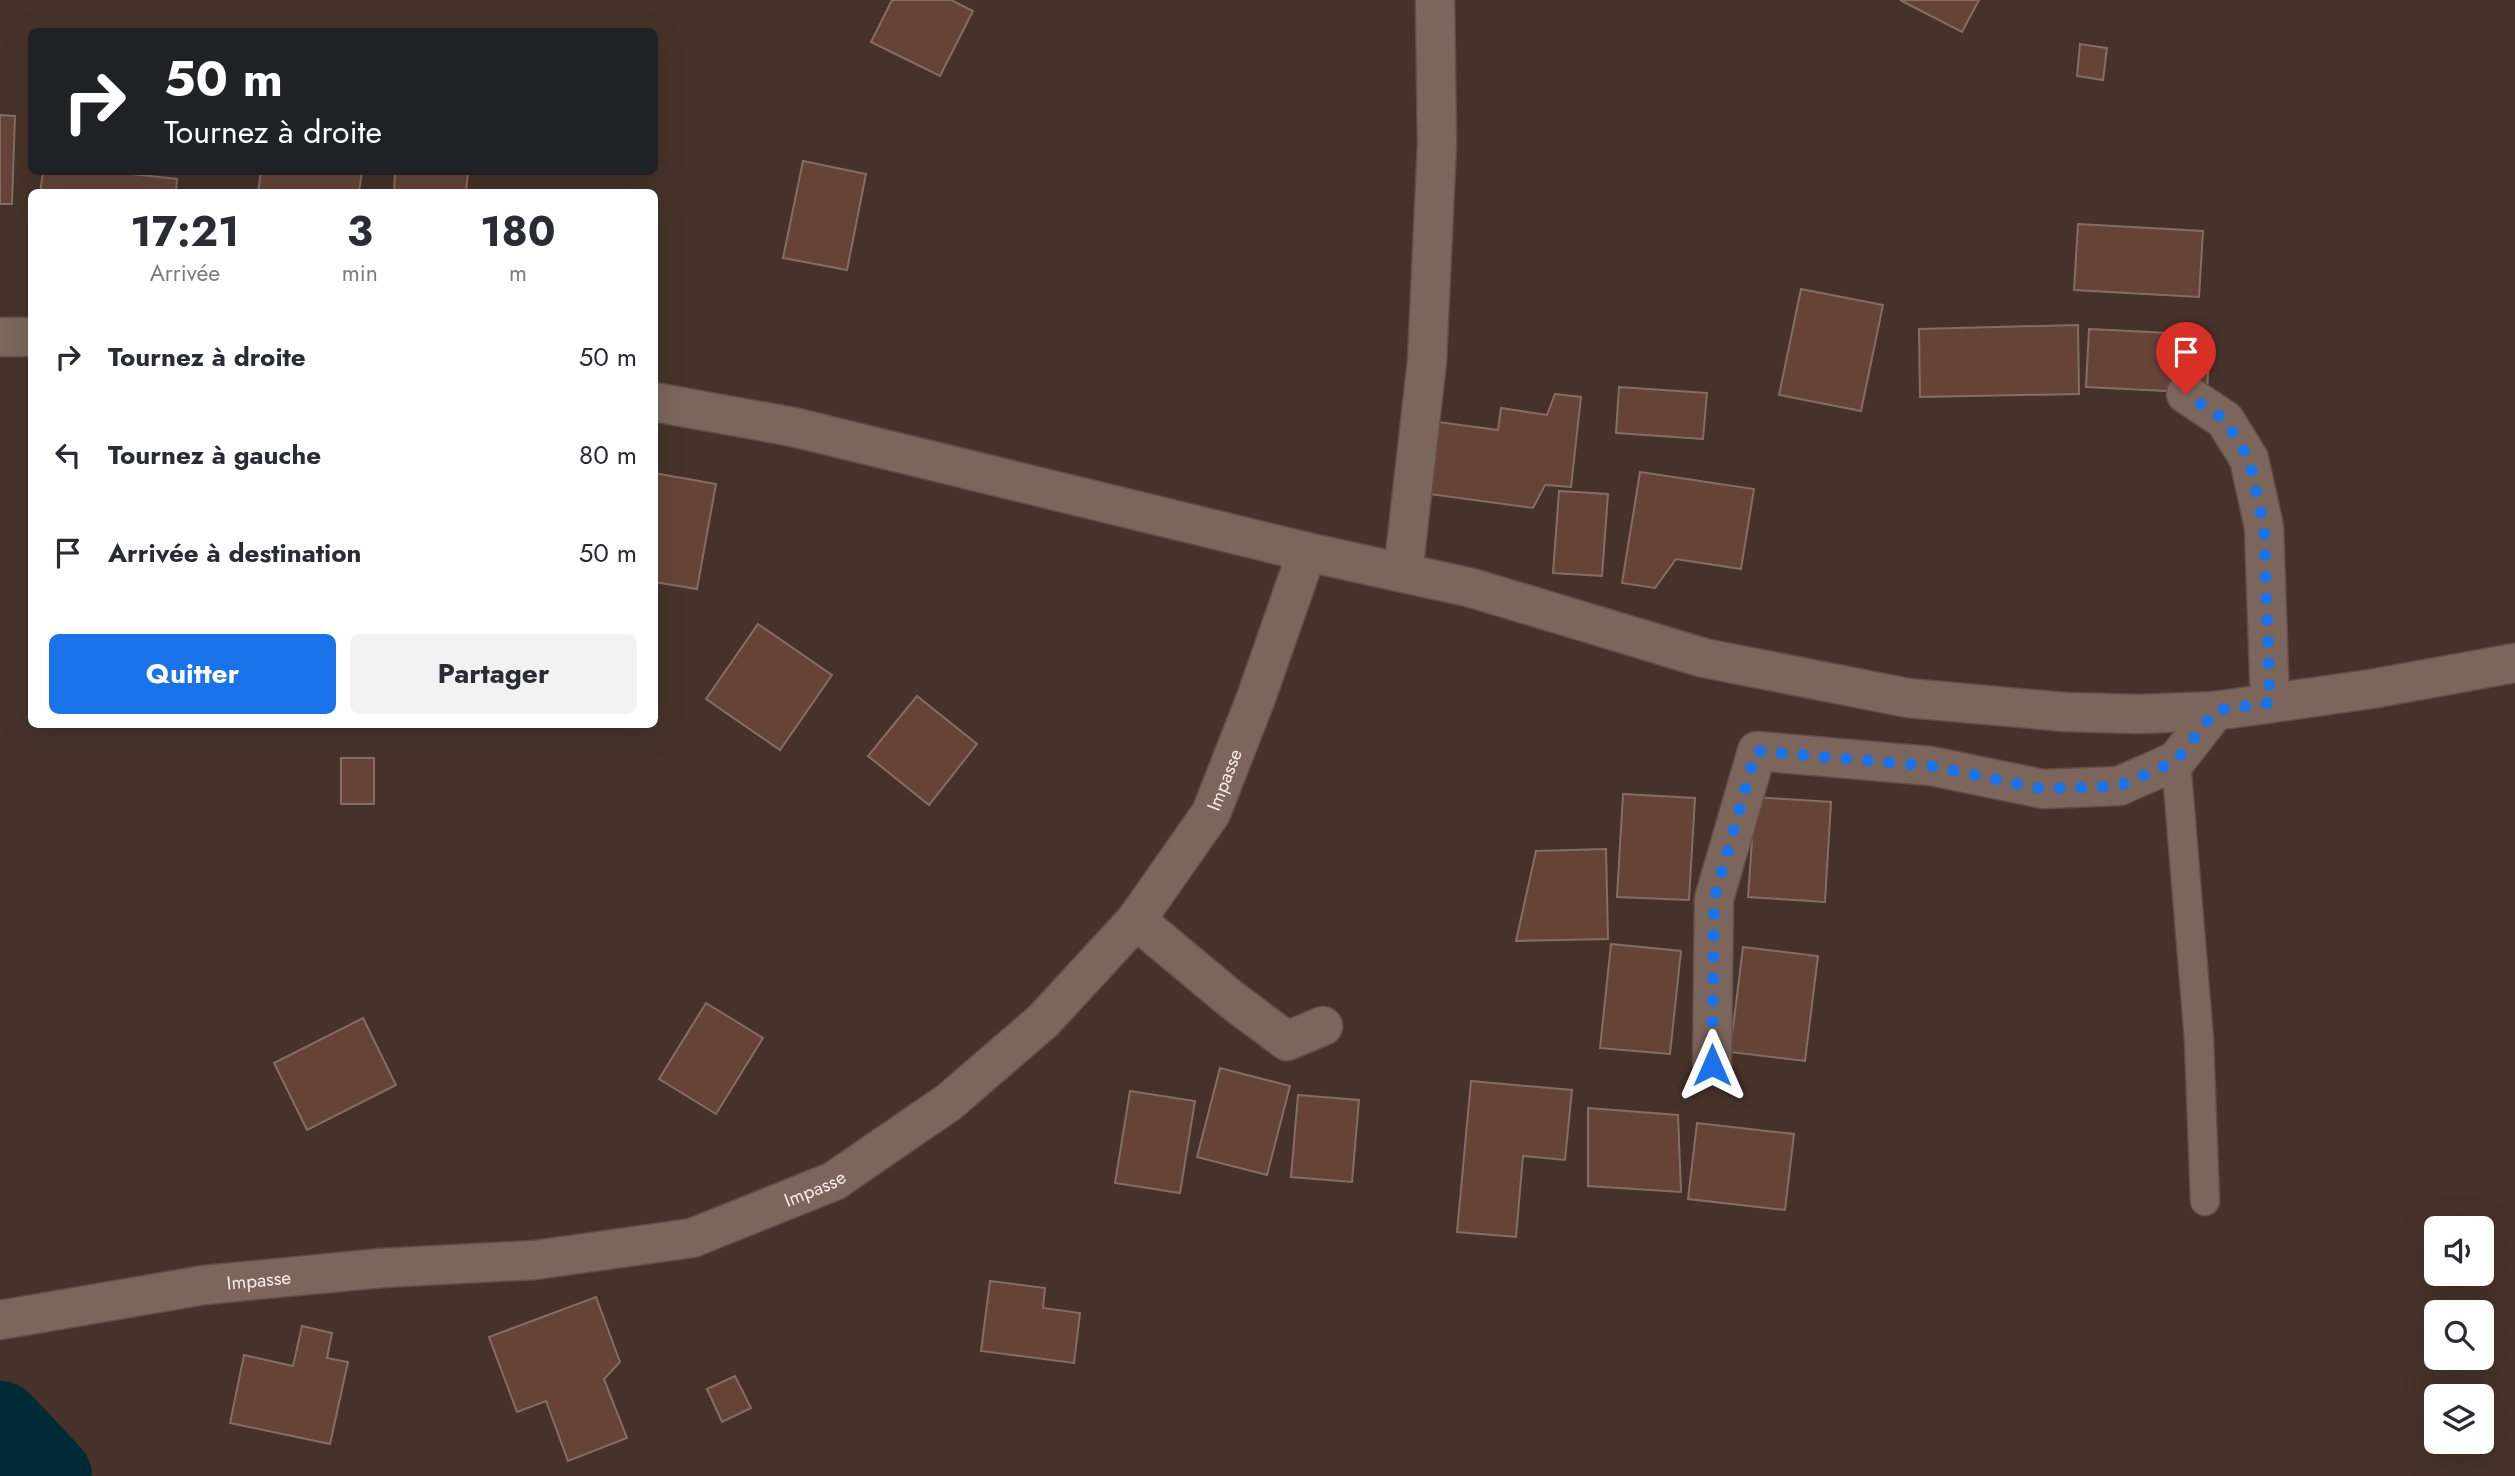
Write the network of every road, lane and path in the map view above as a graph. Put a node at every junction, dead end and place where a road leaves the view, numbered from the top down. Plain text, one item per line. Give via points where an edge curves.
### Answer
1 (1436, 0) edge
2 (0, 337) edge
3 (28, 337) edge
4 (2186, 394) dead end
5 (658, 403) edge
6 (1307, 552) junction
7 (1403, 573) junction
8 (2515, 663) edge
9 (2270, 703) junction
10 (2216, 710) junction
11 (2176, 761) junction
12 (1136, 920) junction
13 (1323, 1026) dead end
14 (1712, 1065) dead end
15 (2204, 1201) dead end
16 (0, 1320) edge

1 - 7 street via 1437,144 1427,361
2 - 3 street
4 - 9 street via 2225,420 2249,459 2264,527
5 - 6 street via 793,427
6 - 7 street
6 - 12 street, Impasse via 1211,813
7 - 10 street via 1472,588 1704,658 1908,698 2064,712
8 - 9 street
9 - 10 street
10 - 11 street
11 - 14 street via 2119,786 2043,789 1931,766 1756,751 1714,899
11 - 15 lane via 2199,1040
12 - 13 street via 1287,1041
12 - 16 street, Impasse via 1043,1021 949,1102 834,1181 692,1238 535,1260 382,1268 204,1286

